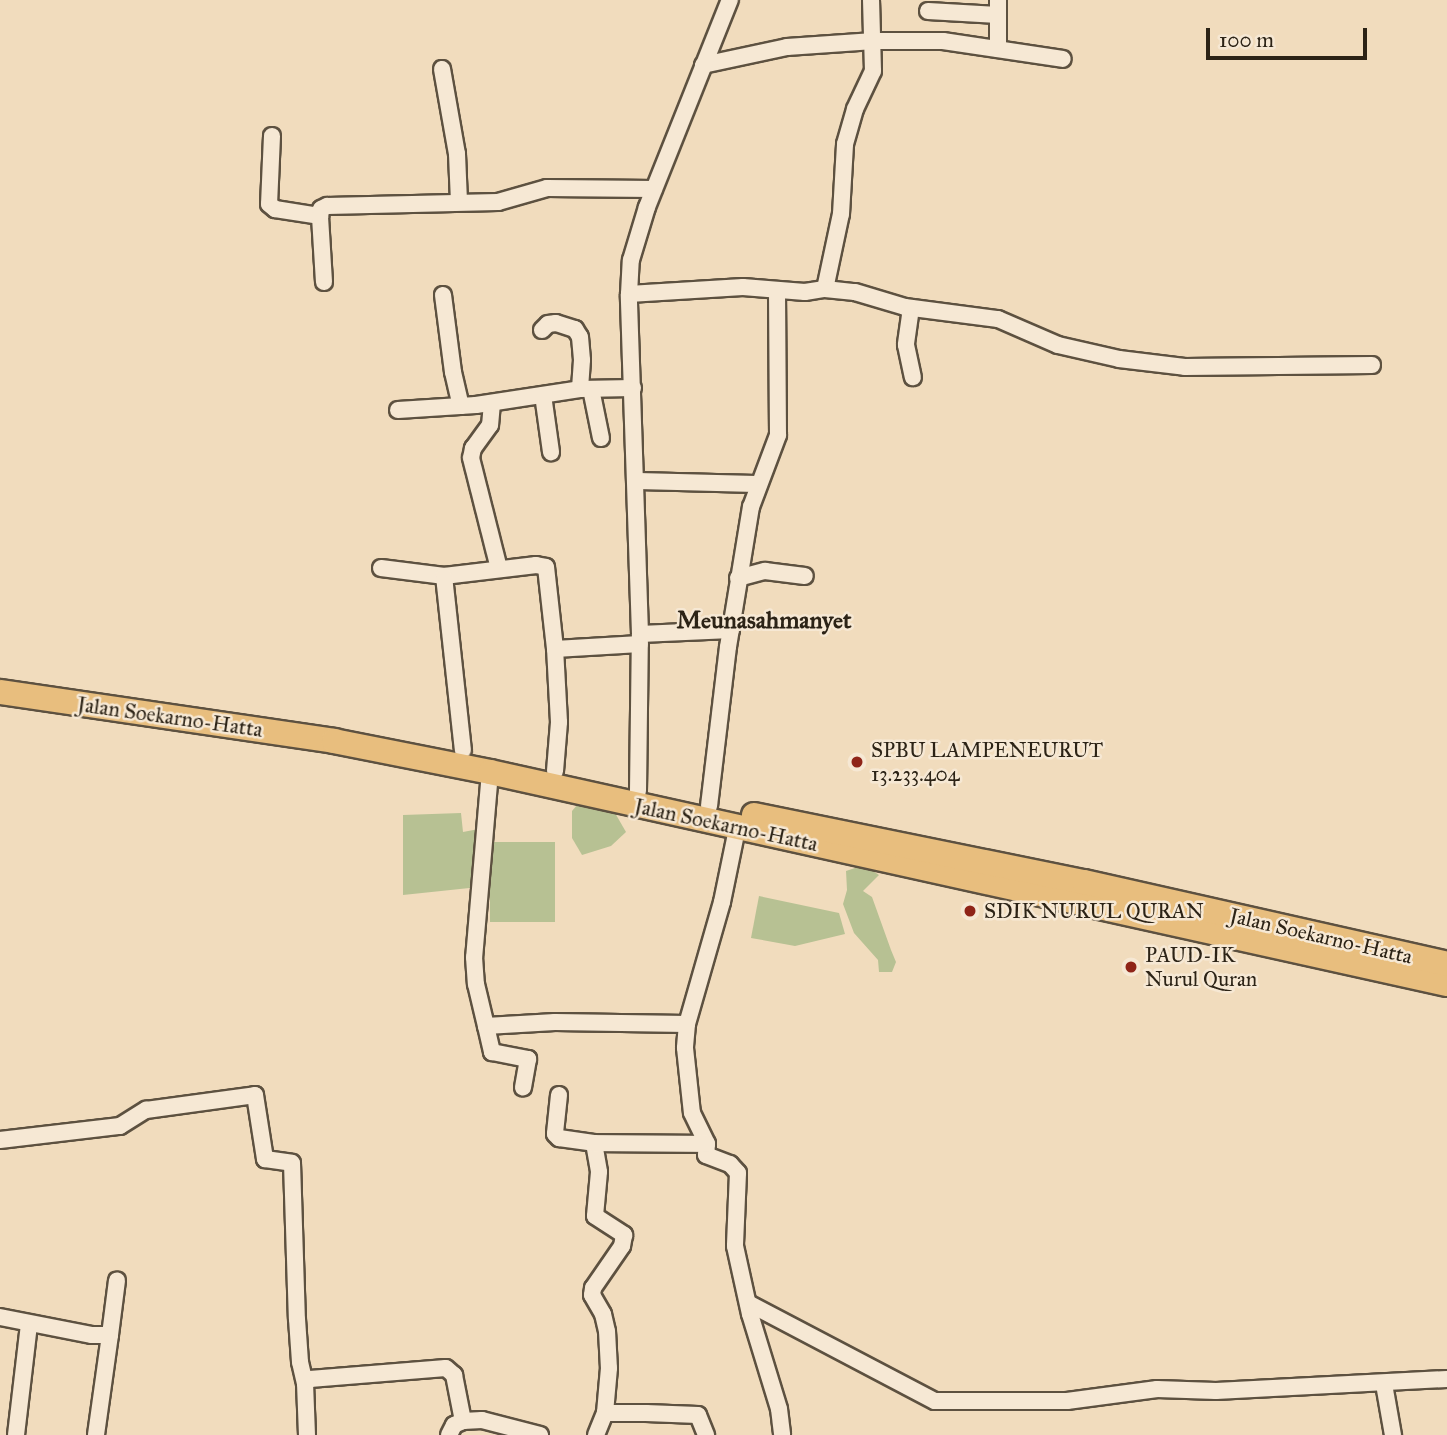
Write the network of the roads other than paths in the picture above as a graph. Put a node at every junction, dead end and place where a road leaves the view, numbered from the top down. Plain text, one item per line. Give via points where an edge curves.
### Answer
1 (730, 0) edge
2 (871, 0) edge
3 (998, 7) edge
4 (928, 11) dead end
5 (874, 41) junction
6 (998, 49) junction
7 (1063, 59) dead end
8 (703, 65) junction
9 (442, 69) dead end
10 (272, 136) dead end
11 (654, 189) junction
12 (459, 202) junction
13 (320, 216) junction
14 (324, 282) dead end
15 (825, 289) junction
16 (777, 290) junction
17 (634, 294) junction
18 (443, 295) dead end
19 (911, 308) junction
20 (542, 330) dead end
21 (1372, 365) dead end
22 (914, 377) dead end
23 (633, 388) junction
24 (586, 389) junction
25 (543, 395) junction
26 (492, 403) junction
27 (461, 406) junction
28 (398, 410) dead end
29 (601, 438) dead end
30 (551, 452) dead end
31 (641, 480) junction
32 (758, 484) junction
33 (381, 568) dead end
34 (499, 569) junction
35 (444, 576) junction
36 (805, 576) dead end
37 (738, 578) junction
38 (731, 630) junction
39 (644, 636) junction
40 (555, 649) junction
41 (0, 676) edge
42 (0, 692) edge
43 (62, 693) junction
44 (92, 698) junction
45 (463, 750) junction
46 (555, 771) junction
47 (490, 772) junction
48 (649, 798) junction
49 (709, 806) junction
50 (737, 829) junction
51 (1024, 879) junction
52 (1447, 964) edge
53 (1447, 984) edge
54 (687, 1024) junction
55 (486, 1027) junction
56 (523, 1088) dead end
57 (559, 1095) dead end
58 (0, 1140) edge
59 (593, 1143) junction
60 (707, 1144) junction
61 (117, 1280) dead end
62 (748, 1303) junction
63 (0, 1317) edge
64 (29, 1324) junction
65 (110, 1335) junction
66 (1447, 1379) edge
67 (305, 1383) junction
68 (1384, 1384) junction
69 (0, 1408) edge
70 (17, 1410) junction
71 (605, 1413) junction
72 (463, 1421) junction
73 (16, 1435) edge
74 (96, 1435) edge
75 (307, 1435) edge
76 (449, 1435) edge
77 (540, 1435) edge
78 (596, 1435) edge
79 (706, 1435) edge
80 (782, 1435) edge
81 (1393, 1435) edge

1 - 8 street
2 - 5 street
3 - 4 street
3 - 6 street
5 - 6 street via 943,41
5 - 8 street via 787,47
5 - 15 street via 873,71 855,108 845,144 841,214
6 - 7 street
8 - 11 street
9 - 12 street via 457,154
10 - 13 street via 269,204
11 - 12 street via 547,188 504,201
11 - 17 street via 631,260
12 - 13 street via 327,206
13 - 14 street
15 - 16 street
15 - 19 street via 855,292
16 - 17 street
16 - 32 street via 778,435
17 - 23 street
18 - 27 street
19 - 21 street via 998,319 1058,345 1185,368
19 - 22 street via 906,345
20 - 24 street via 556,323 575,329
23 - 24 street
23 - 31 street
24 - 25 street
24 - 29 street
25 - 26 street
25 - 30 street
26 - 27 street
26 - 34 street via 490,425 471,458
27 - 28 street
31 - 32 street
31 - 39 street
32 - 37 street
33 - 35 street
34 - 35 street
34 - 40 street via 546,567
35 - 45 street
36 - 37 street via 765,571
37 - 38 street
38 - 39 street
38 - 49 street
39 - 40 street
39 - 48 street
40 - 46 street via 559,722
41 - 43 highway, Jalan Soekarno-Hatta
42 - 43 highway, Jalan Soekarno-Hatta
43 - 44 highway, Jalan Soekarno-Hatta
44 - 45 highway, Jalan Soekarno-Hatta via 192,703
44 - 47 highway, Jalan Soekarno-Hatta
45 - 46 highway, Jalan Soekarno-Hatta
46 - 48 highway, Jalan Soekarno-Hatta
47 - 48 highway, Jalan Soekarno-Hatta
47 - 55 street via 474,957
48 - 49 highway, Jalan Soekarno-Hatta
48 - 50 highway, Jalan Soekarno-Hatta
49 - 51 highway, Jalan Soekarno-Hatta
50 - 51 highway, Jalan Soekarno-Hatta
50 - 54 street via 722,902
51 - 52 highway, Jalan Soekarno-Hatta
51 - 53 highway, Jalan Soekarno-Hatta
54 - 55 street via 555,1022
54 - 60 street via 692,1113
55 - 56 street via 492,1052 528,1059
57 - 59 street via 555,1134
58 - 67 street via 120,1126 146,1110 256,1095 265,1159 292,1163 297,1319
59 - 60 street
59 - 71 street via 599,1172 595,1216 625,1240 592,1295 607,1331
60 - 62 street via 706,1155 730,1164 738,1173 734,1237
61 - 65 street
62 - 68 street via 934,1401 1067,1401 1157,1389
62 - 80 street via 779,1409
63 - 64 street
64 - 65 street
64 - 70 street
65 - 74 street
66 - 68 street
67 - 72 street via 446,1368 454,1375
67 - 75 street
68 - 81 street
69 - 70 street
70 - 73 street
71 - 78 street
71 - 79 street via 698,1415
72 - 76 street via 454,1425
72 - 77 street via 494,1421

